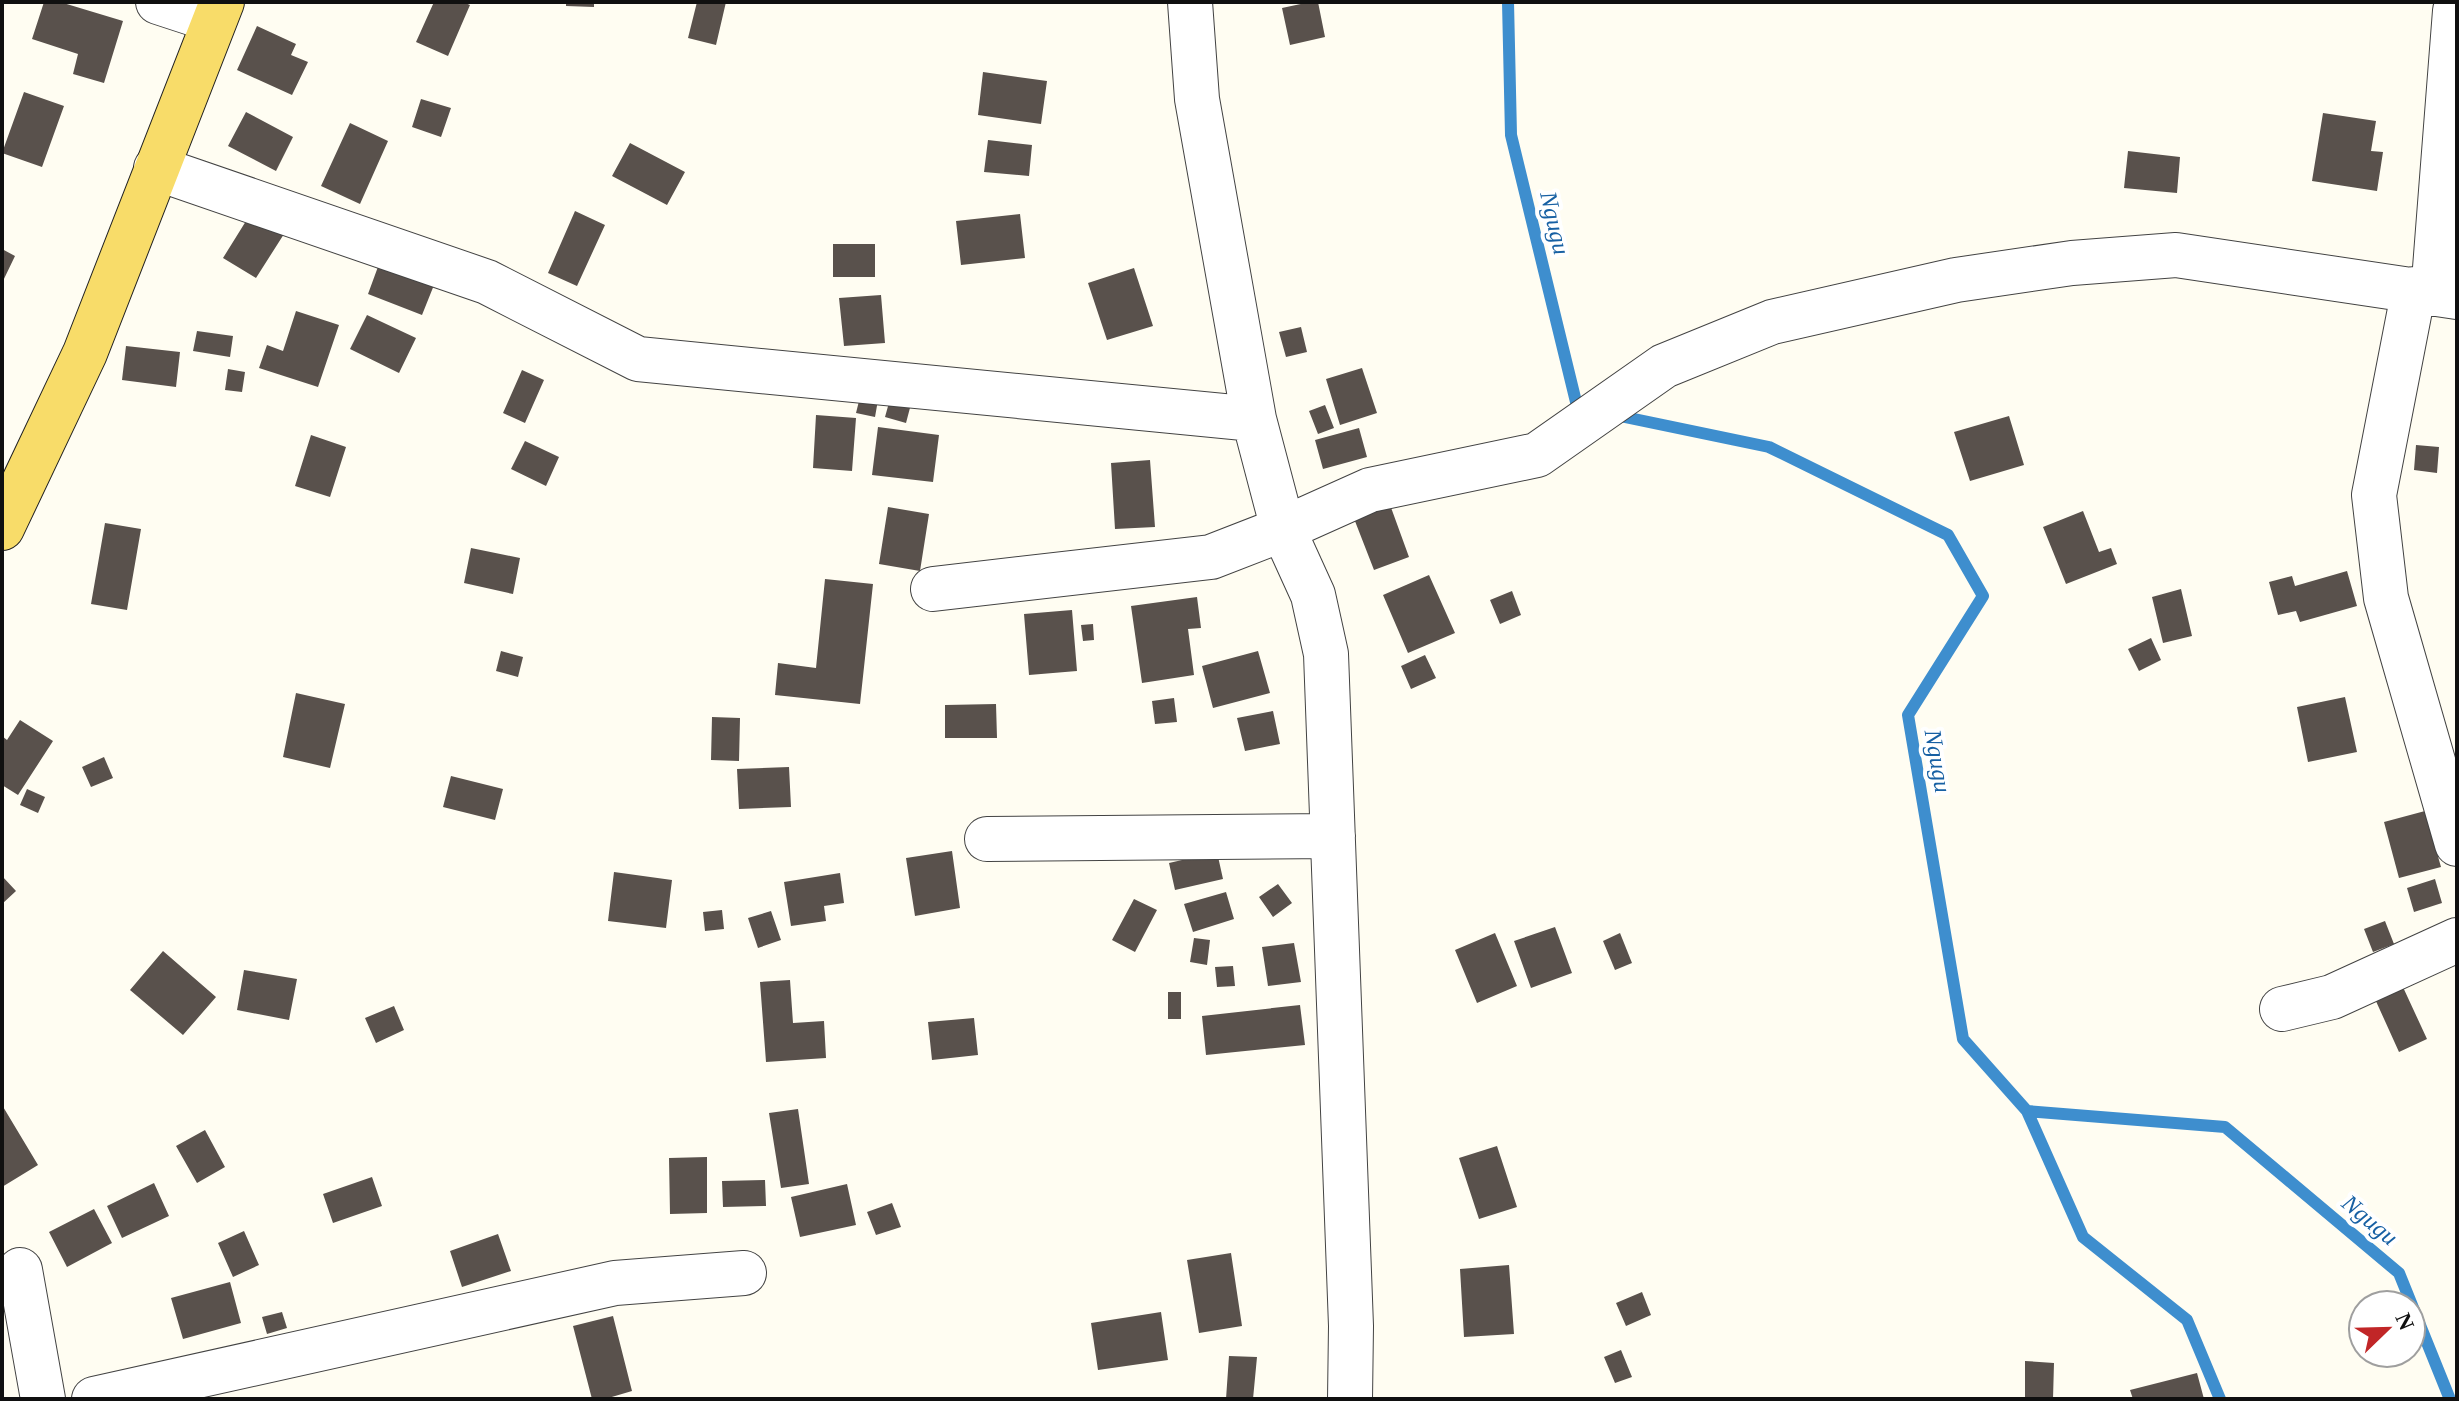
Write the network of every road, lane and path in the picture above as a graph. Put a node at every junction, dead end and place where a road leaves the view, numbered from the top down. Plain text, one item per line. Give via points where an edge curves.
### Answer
1 (158, 2) edge
2 (1190, 2) edge
3 (217, 11) edge
4 (2455, 11) dead end
5 (156, 168) junction
6 (2435, 293) edge
7 (1254, 419) junction
8 (2, 528) edge
9 (1283, 529) junction
10 (933, 589) dead end
11 (1333, 836) junction
12 (987, 839) dead end
13 (2457, 844) edge
14 (2457, 940) edge
15 (2282, 1009) dead end
16 (20, 1270) dead end
17 (744, 1273) dead end
18 (43, 1399) edge
19 (94, 1399) edge
20 (1350, 1399) edge

1 - 3 street
2 - 7 street via 1197,99
3 - 5 main road
4 - 6 street
5 - 7 street via 487,282 638,359
5 - 8 main road via 85,353
6 - 9 street via 2176,255 1956,280 1772,322 1664,366 1537,455 1370,490
6 - 13 street via 2374,495 2386,598
7 - 9 street
9 - 10 street via 1211,557
9 - 11 street via 1313,595 1326,654
11 - 12 street
11 - 20 street
14 - 15 street via 2332,997
16 - 18 street
17 - 19 street via 615,1283

